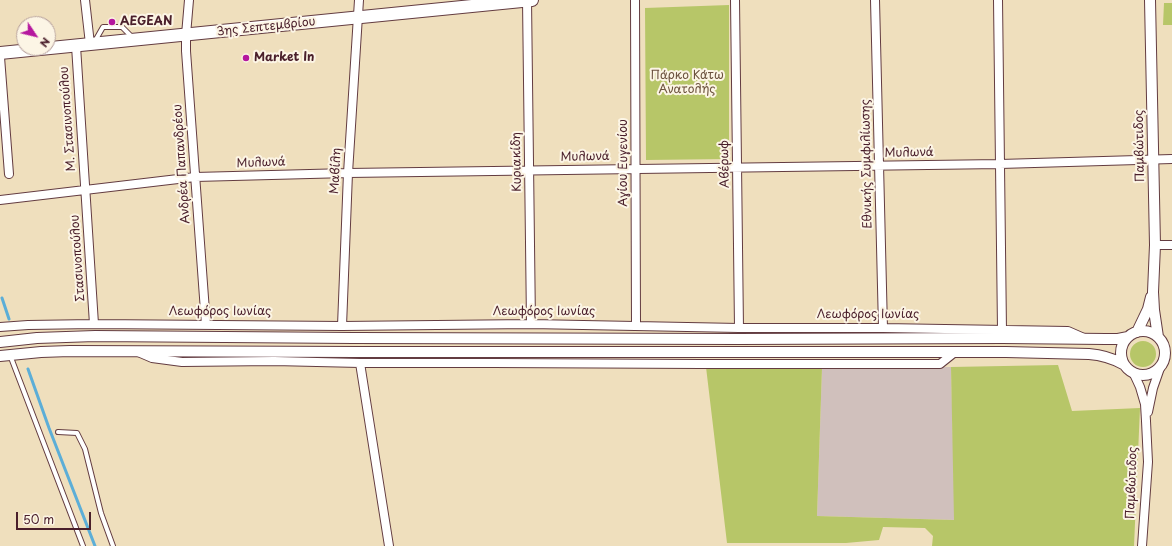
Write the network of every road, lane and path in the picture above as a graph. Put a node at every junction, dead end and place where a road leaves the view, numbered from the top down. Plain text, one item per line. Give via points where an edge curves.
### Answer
1 (85, 0) edge
2 (189, 0) edge
3 (359, 0) edge
4 (527, 0) edge
5 (532, 0) edge
6 (635, 0) edge
7 (735, 0) edge
8 (875, 0) edge
9 (998, 0) edge
10 (1150, 0) edge
11 (480, 2) edge
12 (357, 17) junction
13 (186, 35) junction
14 (92, 44) junction
15 (76, 46) junction
16 (0, 53) edge
17 (0, 57) edge
18 (1172, 159) edge
19 (1154, 160) junction
20 (1000, 164) junction
21 (879, 165) junction
22 (737, 167) junction
23 (636, 168) junction
24 (529, 170) junction
25 (348, 173) junction
26 (9, 174) dead end
27 (195, 177) junction
28 (85, 190) junction
29 (0, 200) edge
30 (1155, 245) junction
31 (1172, 245) edge
32 (1153, 292) junction
33 (94, 324) junction
34 (531, 324) junction
35 (206, 325) junction
36 (636, 325) junction
37 (342, 326) junction
38 (0, 327) edge
39 (739, 328) junction
40 (884, 328) junction
41 (1002, 330) junction
42 (1132, 334) junction
43 (1159, 338) junction
44 (1086, 339) junction
45 (0, 342) edge
46 (1172, 343) edge
47 (136, 351) junction
48 (955, 352) junction
49 (5, 356) edge
50 (360, 363) junction
51 (1123, 364) junction
52 (1165, 364) edge
53 (1134, 374) junction
54 (1146, 421) junction
55 (58, 432) dead end
56 (83, 546) edge
57 (113, 546) edge
58 (389, 546) edge
59 (1142, 546) edge

1 - 14 street
2 - 13 street, Ανδρέα Παπανδρέου
3 - 12 street, Μαβίλη
4 - 5 main road, 3ης Σεπτεμβρίου
4 - 11 main road, 3ης Σεπτεμβρίου
4 - 24 street, Κυριακίδη
6 - 23 street, Αγίου Ευγενίου
7 - 22 street, Αβέρωφ
8 - 21 street, Εθνικής Συμφιλίωσης
9 - 20 street
10 - 19 street, Παμβώτιδος
11 - 12 main road, 3ης Σεπτεμβρίου
12 - 13 main road, 3ης Σεπτεμβρίου
12 - 25 street, Μαβίλη
13 - 14 main road, 3ης Σεπτεμβρίου
13 - 27 street, Ανδρέα Παπανδρέου
14 - 15 main road, 3ης Σεπτεμβρίου
15 - 16 main road, 3ης Σεπτεμβρίου
15 - 28 street, Μ. Στασινοπούλου
17 - 26 street
18 - 19 street, Μυλωνά
19 - 20 street, Μυλωνά
19 - 30 street, Παμβώτιδος
20 - 21 street, Μυλωνά
20 - 41 street
21 - 22 street, Μυλωνά
21 - 40 street, Εθνικής Συμφιλίωσης
22 - 23 street, Μυλωνά
22 - 39 street, Αβέρωφ
23 - 24 street, Μυλωνά
23 - 36 street, Αγίου Ευγενίου
24 - 25 street, Μυλωνά
24 - 34 street, Κυριακίδη
25 - 27 street, Μυλωνά
25 - 37 street, Μαβίλη
27 - 28 street, Μυλωνά
27 - 35 street, Ανδρέα Παπανδρέου
28 - 29 street, Μυλωνά
28 - 33 street, Στασινοπούλου
30 - 31 street
30 - 32 street, Παμβώτιδος
32 - 42 street, Παμβώτιδος via 1148,309
32 - 43 street, Παμβώτιδος
33 - 35 street, Λεωφόρος Ιωνίας
33 - 38 street, Λεωφόρος Ιωνίας via 28,324
34 - 36 street, Λεωφόρος Ιωνίας
34 - 37 street, Λεωφόρος Ιωνίας
35 - 37 street, Λεωφόρος Ιωνίας
36 - 39 street, Λεωφόρος Ιωνίας
39 - 40 street, Λεωφόρος Ιωνίας
40 - 41 street, Λεωφόρος Ιωνίας
41 - 44 street, Λεωφόρος Ιωνίας via 1068,331
42 - 43 street via 1148,332
42 - 44 street, Λεωφόρος Ιωνίας via 1118,339
42 - 51 street via 1121,349
43 - 46 street
43 - 52 street via 1164,345
44 - 45 street, Λεωφόρος Ιωνίας via 95,336
47 - 48 street
47 - 49 street via 70,351
47 - 50 street via 152,358 182,362
48 - 50 street via 940,364
48 - 51 street via 1089,354 1112,358
49 - 56 lane
50 - 58 street
51 - 53 street
52 - 53 street via 1148,375
52 - 54 street, Παμβώτιδος via 1153,388
53 - 54 street, Παμβώτιδος via 1145,404
54 - 59 street, Παμβώτιδος via 1148,462
55 - 57 lane via 77,433 85,449 101,513

